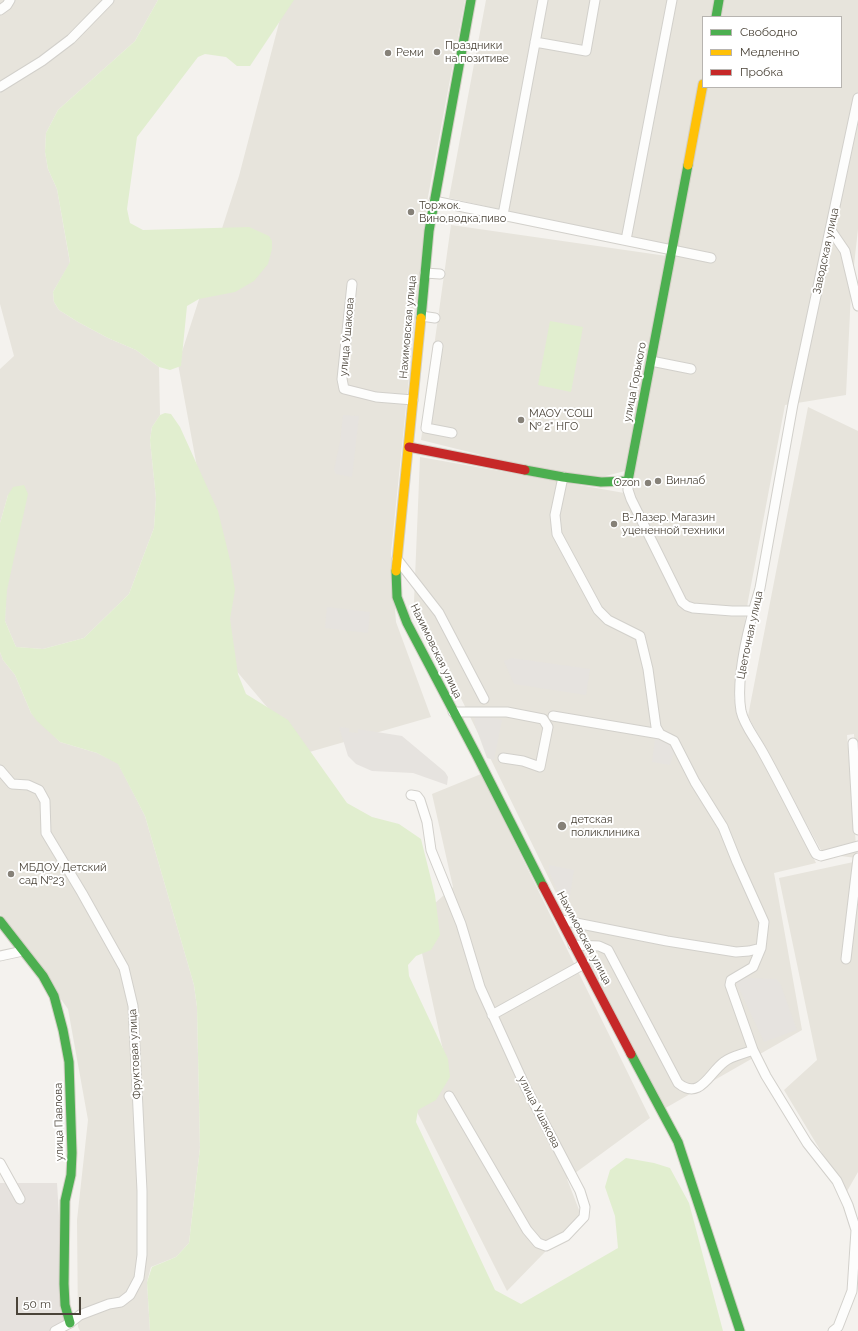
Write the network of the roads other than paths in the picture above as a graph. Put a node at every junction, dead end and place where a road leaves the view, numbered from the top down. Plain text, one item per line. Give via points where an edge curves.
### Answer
1 (10, 0) edge
2 (109, 0) edge
3 (471, 0) edge
4 (543, 0) edge
5 (595, 0) edge
6 (672, 0) edge
7 (719, 0) edge
8 (0, 10) edge
9 (716, 16) edge
10 (535, 42) junction
11 (0, 87) edge
12 (702, 88) edge
13 (858, 98) edge
14 (434, 201) junction
15 (503, 215) junction
16 (830, 229) junction
17 (626, 240) junction
18 (671, 249) junction
19 (710, 258) dead end
20 (425, 273) junction
21 (440, 274) dead end
22 (352, 284) dead end
23 (858, 306) edge
24 (421, 316) junction
25 (435, 318) dead end
26 (438, 346) dead end
27 (651, 361) junction
28 (691, 369) dead end
29 (413, 400) junction
30 (793, 404) joint
31 (452, 433) dead end
32 (409, 447) junction
33 (563, 477) junction
34 (628, 481) junction
35 (397, 559) junction
36 (753, 611) junction
37 (484, 699) dead end
38 (453, 712) junction
39 (553, 716) dead end
40 (660, 734) junction
41 (853, 743) dead end
42 (503, 758) dead end
43 (0, 770) edge
44 (411, 795) dead end
45 (858, 830) edge
46 (858, 846) edge
47 (858, 858) edge
48 (561, 920) junction
49 (0, 921) edge
50 (573, 945) junction
51 (761, 948) junction
52 (24, 951) junction
53 (0, 956) edge
54 (846, 959) dead end
55 (584, 964) junction
56 (492, 1015) junction
57 (753, 1050) junction
58 (450, 1096) dead end
59 (0, 1163) edge
60 (20, 1200) dead end
61 (71, 1327) edge
62 (55, 1331) edge
63 (740, 1331) edge
64 (833, 1331) edge

1 - 8 street
2 - 11 street via 71,39 42,62
3 - 14 main road, Нахимовская улица
4 - 10 street
5 - 10 street via 586,51
6 - 17 street
7 - 9 main road
10 - 15 street
12 - 18 main road, улица Горького
13 - 16 street, Заводская улица
14 - 15 street
14 - 20 main road, Нахимовская улица
15 - 17 street
16 - 23 street via 845,251
16 - 30 street, Заводская улица
17 - 18 street
18 - 19 street
18 - 27 main road, улица Горького
20 - 21 street
20 - 24 main road, Нахимовская улица
22 - 29 street, улица Ушакова via 342,379 344,389 376,397
24 - 25 street
24 - 29 main road, Нахимовская улица
26 - 31 street via 426,428
27 - 28 street
27 - 34 main road, улица Горького
29 - 32 main road, Нахимовская улица
30 - 36 street, Цветочная улица via 760,588
32 - 33 main road
32 - 35 main road, Нахимовская улица
33 - 34 main road via 601,482
33 - 40 street via 555,515 557,534 598,610 608,620 640,636 648,669 656,727
34 - 36 street, улица Горького via 631,499 682,602 693,608
35 - 37 street via 439,613
35 - 38 main road, Нахимовская улица via 396,588 401,610
36 - 46 street, Цветочная улица via 739,695 745,722 816,854 821,856
38 - 42 street via 507,712 543,719 548,727 540,767
38 - 48 main road, Нахимовская улица
39 - 40 street
40 - 51 street via 674,741 695,782 723,827 764,922
41 - 45 street
43 - 61 street, Фруктовая улица via 12,784 28,785 39,790 45,801 46,833 124,968 133,1006 142,1191 142,1255 139,1278 130,1295 121,1302 80,1315
44 - 56 street, улица Ушакова via 417,796 420,800 430,850 461,924 480,987
47 - 54 street
48 - 50 main road, Нахимовская улица
48 - 51 street via 736,952
49 - 52 main road, улица Павлова
50 - 55 main road, Нахимовская улица
50 - 57 street via 599,946 608,950 678,1083 683,1087 699,1087 707,1082 725,1061
51 - 57 street via 752,967 731,980 730,984
52 - 53 street
52 - 61 main road, улица Павлова via 54,996 69,1062 72,1153 71,1174 65,1201 64,1284 65,1305
55 - 56 street
55 - 63 main road, Нахимовская улица via 678,1142
56 - 58 street, улица Ушакова via 525,1086 580,1191 585,1207 584,1217 566,1236 546,1246 538,1243 527,1230
57 - 64 street via 807,1143 837,1181 856,1230 852,1291 838,1327
59 - 60 street
61 - 62 street

